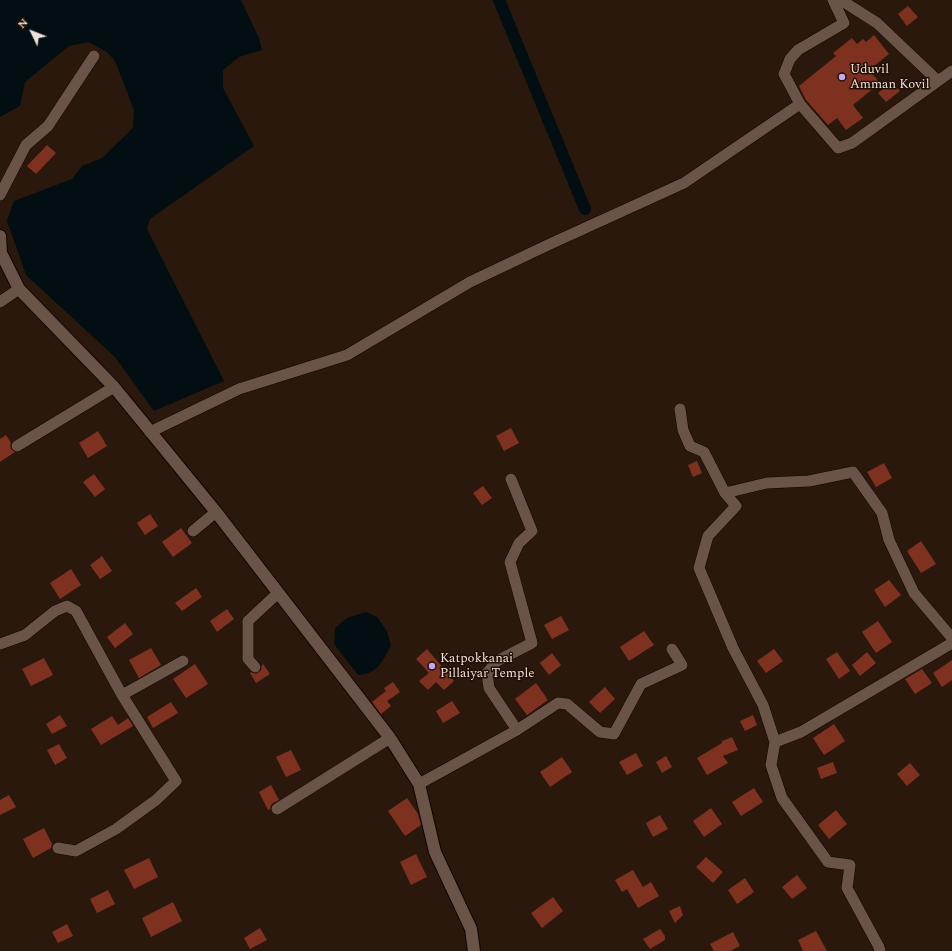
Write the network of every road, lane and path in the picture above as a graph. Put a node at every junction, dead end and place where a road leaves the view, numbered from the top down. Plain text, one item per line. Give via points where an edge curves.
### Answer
1 (833, 0) edge
2 (841, 0) edge
3 (94, 56) dead end
4 (952, 71) edge
5 (938, 81) junction
6 (800, 104) junction
7 (0, 195) edge
8 (0, 236) edge
9 (18, 289) junction
10 (0, 302) edge
11 (114, 387) junction
12 (680, 409) dead end
13 (150, 432) junction
14 (17, 446) dead end
15 (511, 479) dead end
16 (725, 493) junction
17 (216, 512) junction
18 (193, 531) dead end
19 (278, 593) junction
20 (952, 638) edge
21 (952, 643) edge
22 (0, 644) edge
23 (672, 649) dead end
24 (183, 661) dead end
25 (255, 667) dead end
26 (122, 695) junction
27 (517, 730) junction
28 (390, 738) junction
29 (775, 742) junction
30 (419, 784) junction
31 (277, 809) dead end
32 (58, 848) dead end
33 (474, 951) edge
34 (880, 951) edge

1 - 6 street via 844,23 798,50 790,59 784,74
2 - 5 street via 877,23
3 - 7 street via 48,126 26,145
4 - 5 street
5 - 6 street via 852,143 838,148
6 - 13 street via 684,183 470,282 347,355 239,389
8 - 9 street via 1,253
9 - 10 street
9 - 11 street
11 - 13 street
11 - 14 street
12 - 16 street via 683,430 690,446 704,452
13 - 17 street
15 - 27 street via 532,531 519,543 510,562 532,643 496,660 487,673 489,688
16 - 20 street via 767,483 809,482 853,472 882,513 889,540 914,593
16 - 29 street via 736,506 708,536 700,568 733,648 764,705
17 - 18 street
17 - 19 street
19 - 25 street via 248,621 248,659
19 - 28 street
21 - 29 street via 801,732
22 - 26 street via 25,635 55,611 67,606 76,611
23 - 27 street via 682,664 641,684 614,734 600,732 567,704 558,703
24 - 26 street
26 - 32 street via 176,781 156,800 116,829 76,851
27 - 30 street
28 - 30 street
28 - 31 street
29 - 34 street via 771,765 782,798 828,862 850,865 847,888
30 - 33 street via 435,852 471,929

